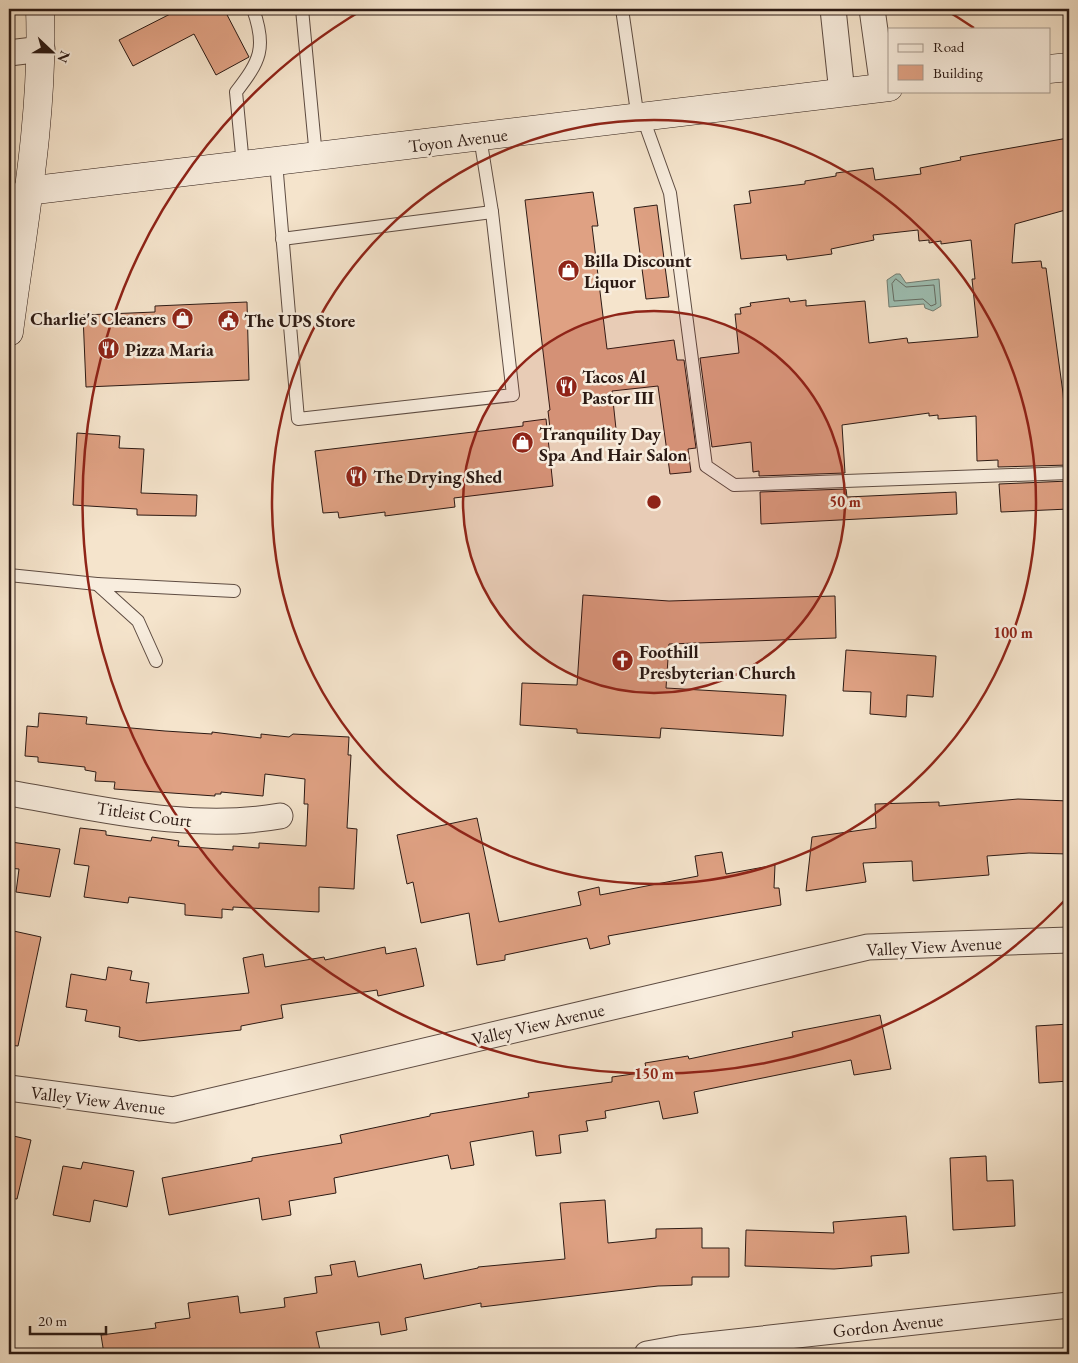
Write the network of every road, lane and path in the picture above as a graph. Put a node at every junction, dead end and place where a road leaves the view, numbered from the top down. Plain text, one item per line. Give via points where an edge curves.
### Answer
1 (40, 9) edge
2 (253, 9) edge
3 (302, 9) edge
4 (622, 9) edge
5 (833, 9) edge
6 (872, 9) edge
7 (42, 49) junction
8 (9, 53) edge
9 (1069, 67) edge
10 (1050, 69) edge
11 (886, 88) edge
12 (842, 93) junction
13 (640, 119) junction
14 (480, 138) junction
15 (316, 157) junction
16 (276, 162) junction
17 (243, 165) junction
18 (27, 191) junction
19 (492, 212) junction
20 (282, 239) junction
21 (9, 332) edge
22 (1069, 473) edge
23 (9, 575) edge
24 (97, 584) junction
25 (234, 591) dead end
26 (156, 661) dead end
27 (9, 793) edge
28 (280, 816) dead end
29 (1069, 940) edge
30 (9, 1088) edge
31 (1069, 1305) edge
32 (647, 1354) edge

1 - 7 street
2 - 17 lane via 261,47 254,70 236,92
3 - 15 lane
4 - 13 lane
5 - 12 street
6 - 11 street
7 - 8 street
7 - 18 street via 37,123
9 - 10 street
11 - 12 street, Toyon Avenue
12 - 13 street, Toyon Avenue
13 - 14 street, Toyon Avenue
13 - 22 lane via 670,193 706,466 734,485
14 - 15 street, Toyon Avenue
14 - 19 lane
15 - 16 street, Toyon Avenue
16 - 17 street, Toyon Avenue
16 - 20 lane
17 - 18 street, Toyon Avenue
18 - 21 street
19 - 20 lane
19 - 20 lane via 513,395 298,419
23 - 24 lane
24 - 25 lane
24 - 26 lane via 138,621
27 - 28 street, Titleist Court via 166,819 240,822
29 - 30 street, Valley View Avenue via 868,947 173,1110
31 - 32 street, Gordon Avenue

